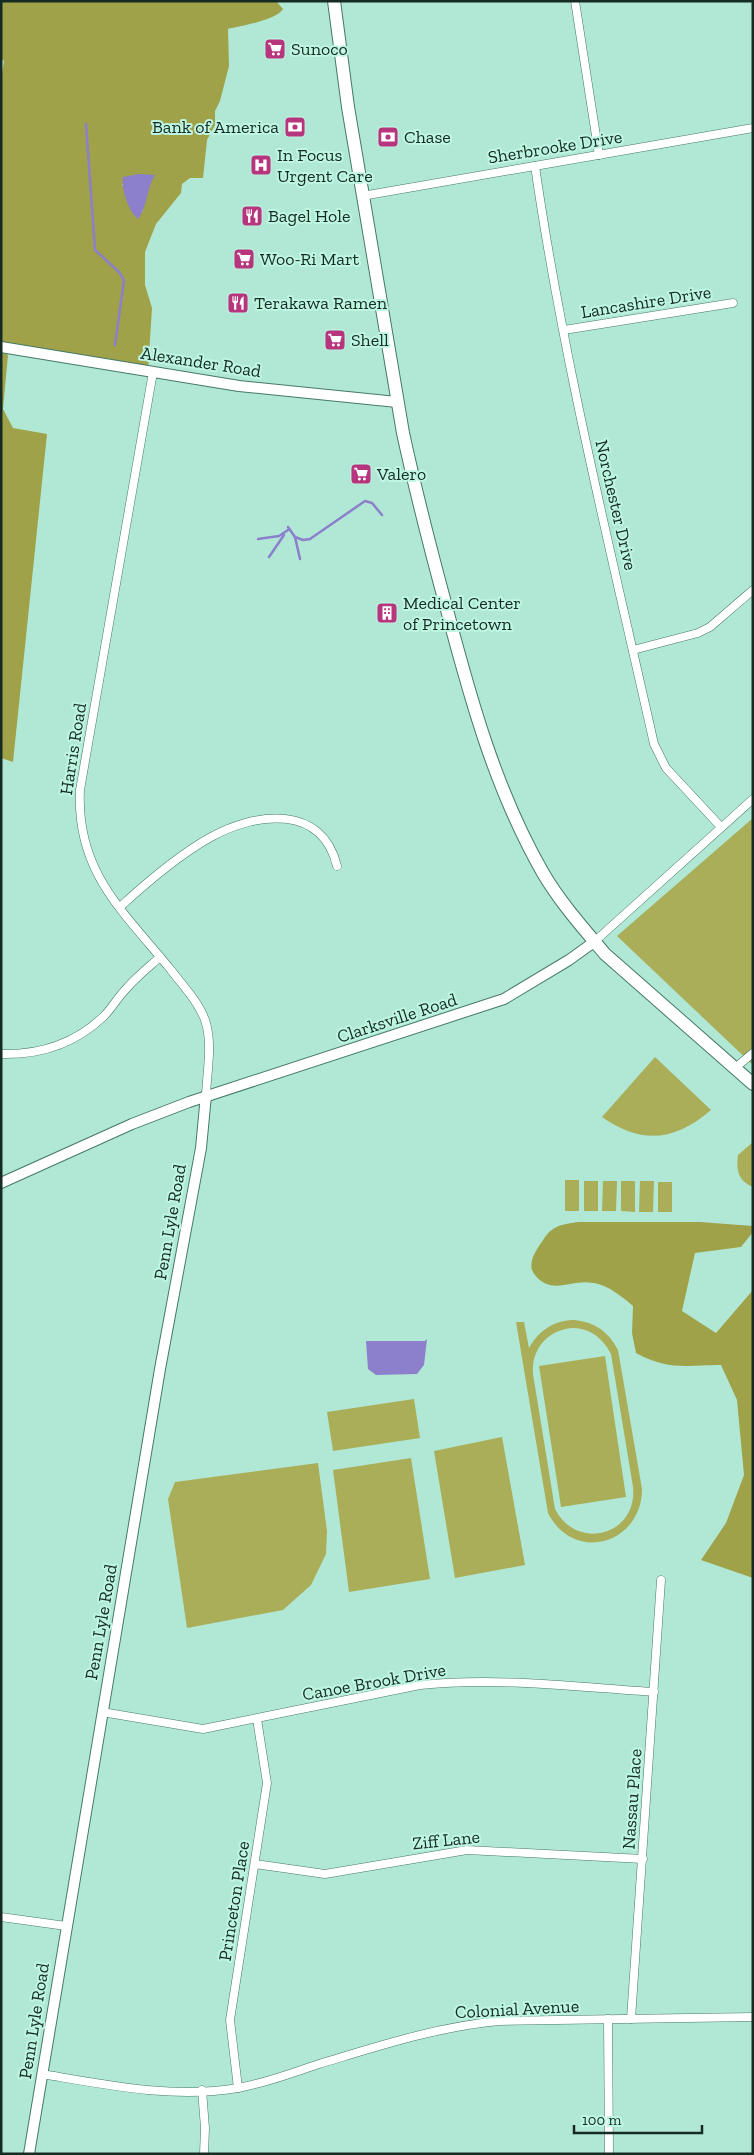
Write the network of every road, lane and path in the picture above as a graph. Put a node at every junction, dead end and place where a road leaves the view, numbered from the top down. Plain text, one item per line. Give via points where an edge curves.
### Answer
1 (334, 1) edge
2 (575, 1) edge
3 (753, 128) edge
4 (599, 155) junction
5 (534, 166) junction
6 (362, 196) junction
7 (733, 303) dead end
8 (564, 330) junction
9 (1, 347) edge
10 (153, 372) junction
11 (397, 402) junction
12 (753, 590) edge
13 (633, 650) junction
14 (753, 799) edge
15 (721, 827) junction
16 (338, 866) dead end
17 (120, 907) junction
18 (594, 942) junction
19 (160, 957) junction
20 (753, 1053) edge
21 (1, 1054) edge
22 (735, 1068) junction
23 (753, 1084) edge
24 (206, 1095) junction
25 (1, 1184) edge
26 (661, 1580) dead end
27 (654, 1692) junction
28 (102, 1712) junction
29 (257, 1719) junction
30 (643, 1859) junction
31 (255, 1864) junction
32 (1, 1917) edge
33 (66, 1926) junction
34 (753, 2017) edge
35 (608, 2019) junction
36 (631, 2019) junction
37 (42, 2074) junction
38 (238, 2088) junction
39 (202, 2090) junction
40 (29, 2154) edge
41 (204, 2154) edge
42 (609, 2154) edge

1 - 6 main road
2 - 4 street
3 - 4 street, Sherbrooke Drive
4 - 5 street, Sherbrooke Drive
5 - 6 street, Sherbrooke Drive
5 - 8 street, Norchester Drive
6 - 11 main road
7 - 8 street, Lancashire Drive
8 - 13 street, Norchester Drive
9 - 10 street, Alexander Road
10 - 11 street, Alexander Road via 253,388
10 - 17 street, Harris Road via 80,790 80,825 89,859 106,890
11 - 18 main road via 414,484 460,658 496,771 516,821 544,874
12 - 13 street via 710,627
13 - 15 street, Norchester Drive via 659,756 674,777
14 - 15 street, Clarksville Road
15 - 18 street, Clarksville Road
16 - 17 street via 325,839 305,823 283,818 256,821 230,828 198,845
17 - 19 street, Harris Road
18 - 22 main road
18 - 24 street, Clarksville Road via 521,991 490,1005
19 - 21 street via 127,987 106,1014 80,1034 48,1049
19 - 24 street, Harris Road via 194,1000 206,1022 209,1050
20 - 22 street
22 - 23 main road
24 - 25 street, Clarksville Road via 132,1124
24 - 28 street, Penn Lyle Road via 201,1148
26 - 27 street, Nassau Place
27 - 29 street, Canoe Brook Drive via 450,1682
27 - 30 street, Nassau Place
28 - 29 street, Canoe Brook Drive via 203,1729
28 - 33 street, Penn Lyle Road
29 - 31 street, Princeton Place via 268,1784
30 - 31 street, Ziff Lane via 467,1850 325,1874
30 - 36 street, Nassau Place
31 - 38 street, Princeton Place via 230,2020
32 - 33 street
33 - 37 street, Penn Lyle Road
34 - 36 street, Colonial Avenue
35 - 36 street, Colonial Avenue
35 - 38 street, Colonial Avenue via 499,2021 440,2029
35 - 42 street
37 - 39 street via 124,2088
37 - 40 street, Penn Lyle Road
38 - 39 street, Colonial Avenue
39 - 41 street

